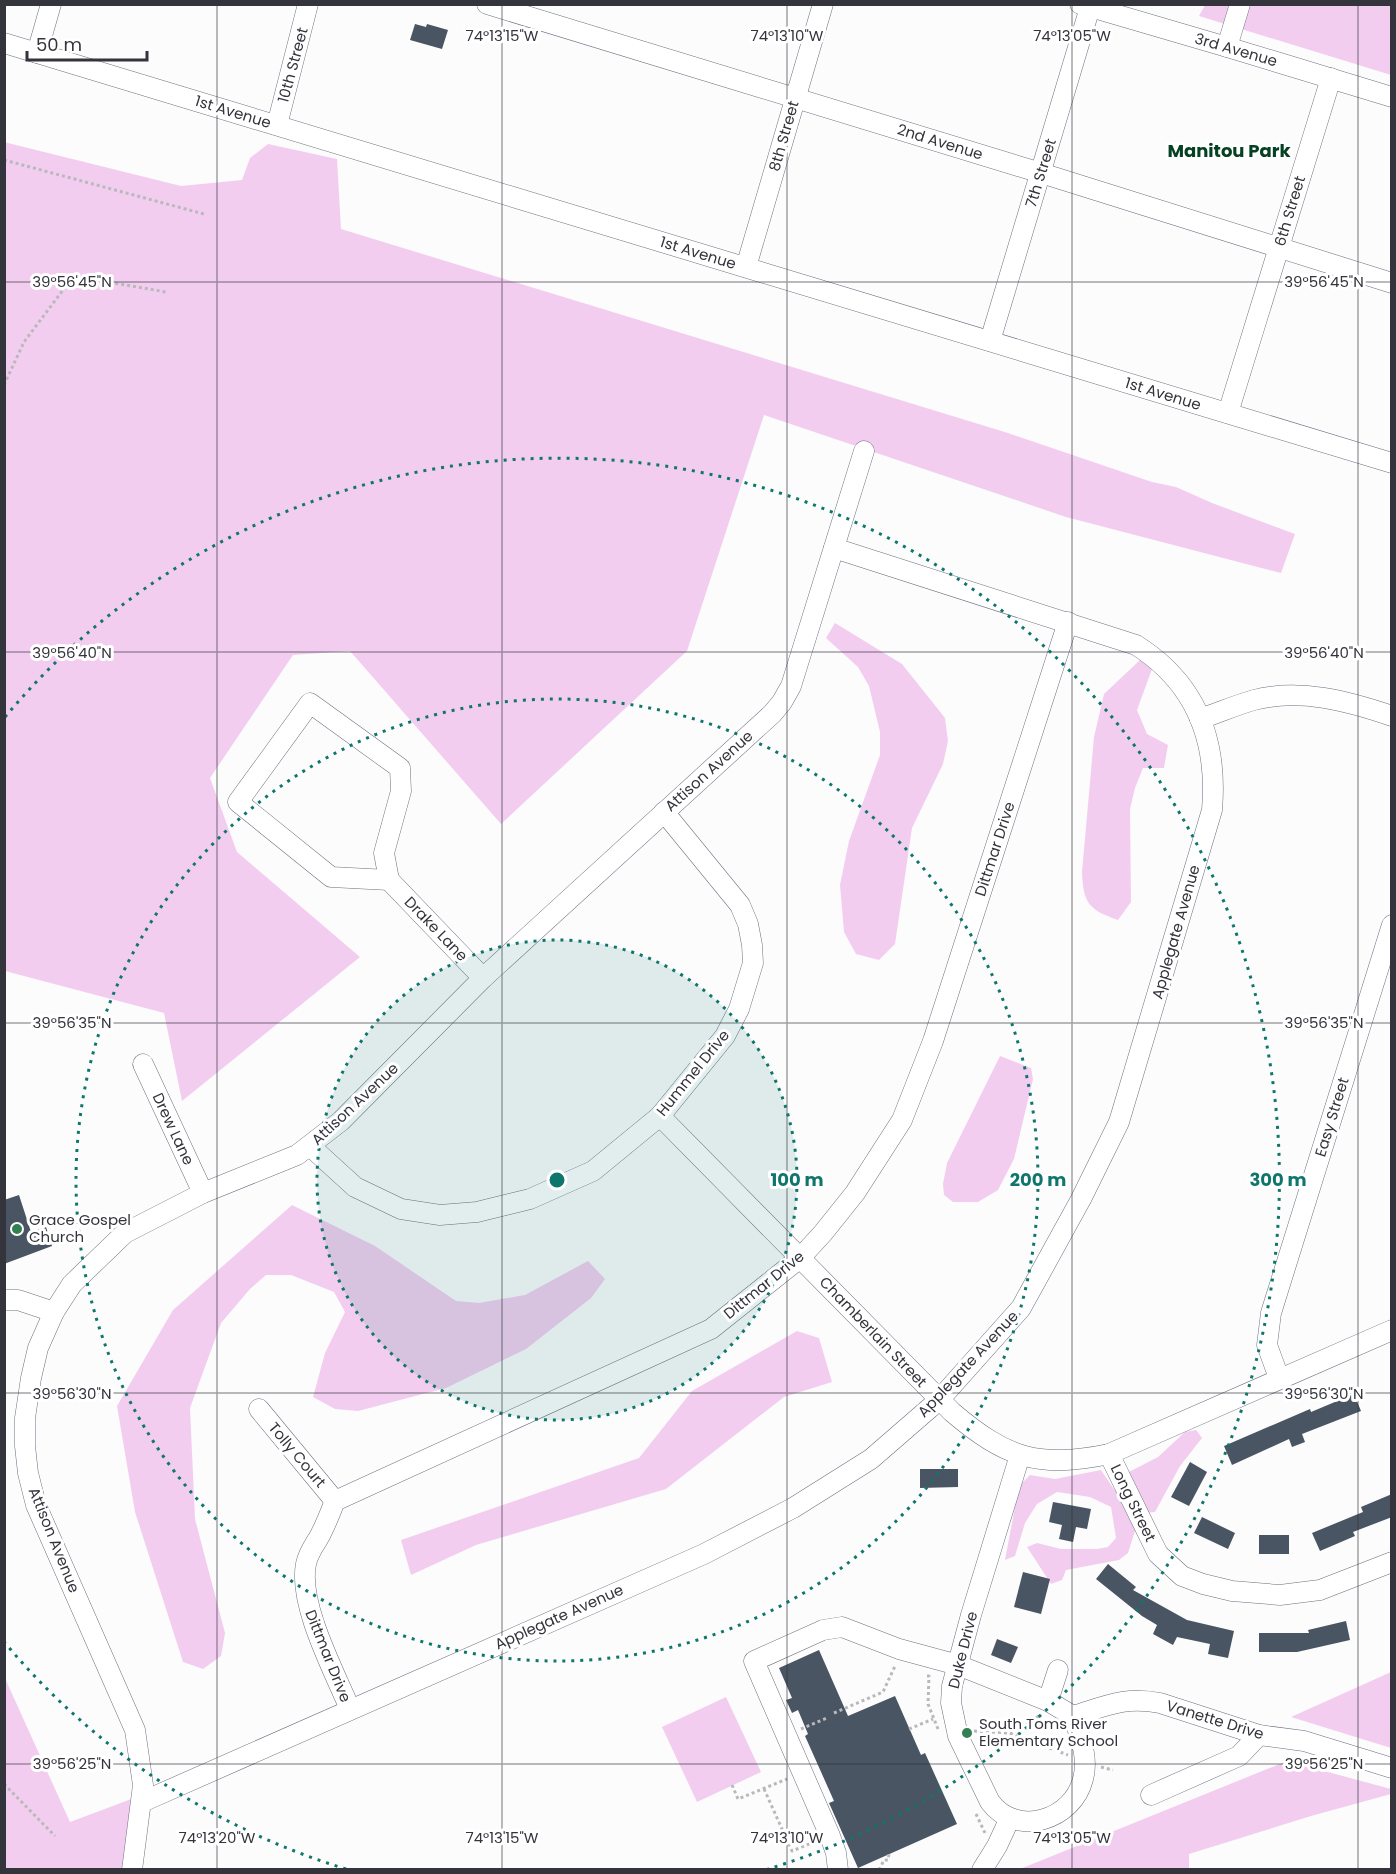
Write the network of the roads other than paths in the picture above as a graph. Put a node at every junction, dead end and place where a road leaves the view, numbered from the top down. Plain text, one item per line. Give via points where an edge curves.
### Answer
1 (51, 4) edge
2 (308, 4) edge
3 (487, 4) edge
4 (823, 4) edge
5 (1240, 4) edge
6 (1087, 6) edge
7 (4, 43) edge
8 (1227, 47) junction
9 (37, 53) junction
10 (1331, 78) junction
11 (1392, 97) edge
12 (794, 98) junction
13 (277, 125) junction
14 (1041, 173) junction
15 (1279, 248) junction
16 (746, 267) junction
17 (1392, 283) edge
18 (990, 341) junction
19 (1228, 413) junction
20 (864, 451) dead end
21 (1392, 463) edge
22 (834, 548) junction
23 (1068, 622) junction
24 (1392, 716) edge
25 (1200, 719) junction
26 (664, 812) junction
27 (389, 880) junction
28 (1392, 925) edge
29 (483, 978) junction
30 (143, 1064) dead end
31 (660, 1116) junction
32 (310, 1146) junction
33 (203, 1193) junction
34 (800, 1258) junction
35 (4, 1300) edge
36 (54, 1312) junction
37 (1392, 1330) edge
38 (1279, 1378) junction
39 (939, 1400) junction
40 (259, 1409) dead end
41 (1109, 1454) junction
42 (1020, 1455) junction
43 (335, 1501) junction
44 (1392, 1562) edge
45 (958, 1665) junction
46 (1058, 1670) dead end
47 (1046, 1706) junction
48 (350, 1710) junction
49 (1073, 1716) junction
50 (1259, 1735) junction
51 (1392, 1768) edge
52 (1151, 1795) dead end
53 (142, 1802) junction
54 (1010, 1818) junction
55 (132, 1869) edge
56 (838, 1869) edge
57 (982, 1869) edge

1 - 9 street
2 - 13 street, 10th Street
3 - 12 street, 2nd Avenue
4 - 12 street, 8th Street
5 - 8 street
6 - 8 street, 3rd Avenue
6 - 14 street, 7th Street
7 - 9 street, 1st Avenue
8 - 10 street, 3rd Avenue
9 - 13 street, 1st Avenue
10 - 11 street, 3rd Avenue
10 - 15 street, 6th Street
12 - 14 street, 2nd Avenue
12 - 16 street, 8th Street
13 - 16 street, 1st Avenue
14 - 15 street, 2nd Avenue
14 - 18 street, 7th Street
15 - 17 street, 2nd Avenue
15 - 19 street, 6th Street
16 - 18 street, 1st Avenue
18 - 19 street, 1st Avenue
19 - 21 street, 1st Avenue
20 - 22 street, Attison Avenue
22 - 23 street, Applegate Avenue
22 - 26 street, Attison Avenue via 791,686 782,702
23 - 25 street, Applegate Avenue via 1136,645 1156,657 1186,690
23 - 34 street, Dittmar Drive via 933,1041 902,1120 855,1193
24 - 25 street via 1350,702 1278,696
25 - 39 street, Applegate Avenue via 1210,747 1212,810 1119,1122 1021,1308
26 - 29 street, Attison Avenue
26 - 31 street, Hummel Drive via 740,905 748,924 753,963 739,1009 725,1036
27 - 27 street via 384,854 401,791 400,768 310,703 238,802 331,877
27 - 29 street, Drake Lane
28 - 38 street, Easy Street via 1271,1312 1267,1345
29 - 32 street, Attison Avenue via 341,1121
30 - 33 street, Drew Lane
31 - 32 street, Hummel Drive via 592,1171 530,1199 458,1214 400,1209 355,1187
31 - 34 street, Chamberlain Street
32 - 33 street, Attison Avenue via 297,1155
33 - 36 street, Attison Avenue via 125,1233 72,1284
34 - 39 street, Chamberlain Street
34 - 43 street, Dittmar Drive via 711,1329
35 - 36 street via 18,1300
36 - 53 street, Attison Avenue via 38,1348 31,1378 25,1418 28,1473 36,1505 135,1730
37 - 38 street, Chamberlain Street
38 - 41 street, Chamberlain Street
39 - 42 street, Chamberlain Street via 987,1440
39 - 48 street, Applegate Avenue via 871,1459 793,1508 704,1554
40 - 43 street, Tolly Court
41 - 42 street, Chamberlain Street via 1047,1462
41 - 44 street, Long Street via 1158,1554 1182,1576 1232,1591 1280,1594 1320,1590
42 - 45 street, Duke Drive
43 - 48 street, Dittmar Drive via 306,1563 304,1580 308,1609
45 - 47 street
45 - 54 street, Duke Drive via 951,1703 958,1736 990,1802
45 - 56 street via 899,1649 842,1626 823,1630 754,1661 830,1836
46 - 47 street
47 - 49 street
48 - 53 street, Applegate Avenue
49 - 50 street, Vanette Drive via 1124,1700 1144,1700
49 - 54 street via 1085,1761 1078,1793 1067,1808 1052,1817 1034,1821
50 - 51 street, Vanette Drive via 1304,1742
50 - 52 street via 1239,1756
53 - 55 street, Attison Avenue
54 - 57 street

